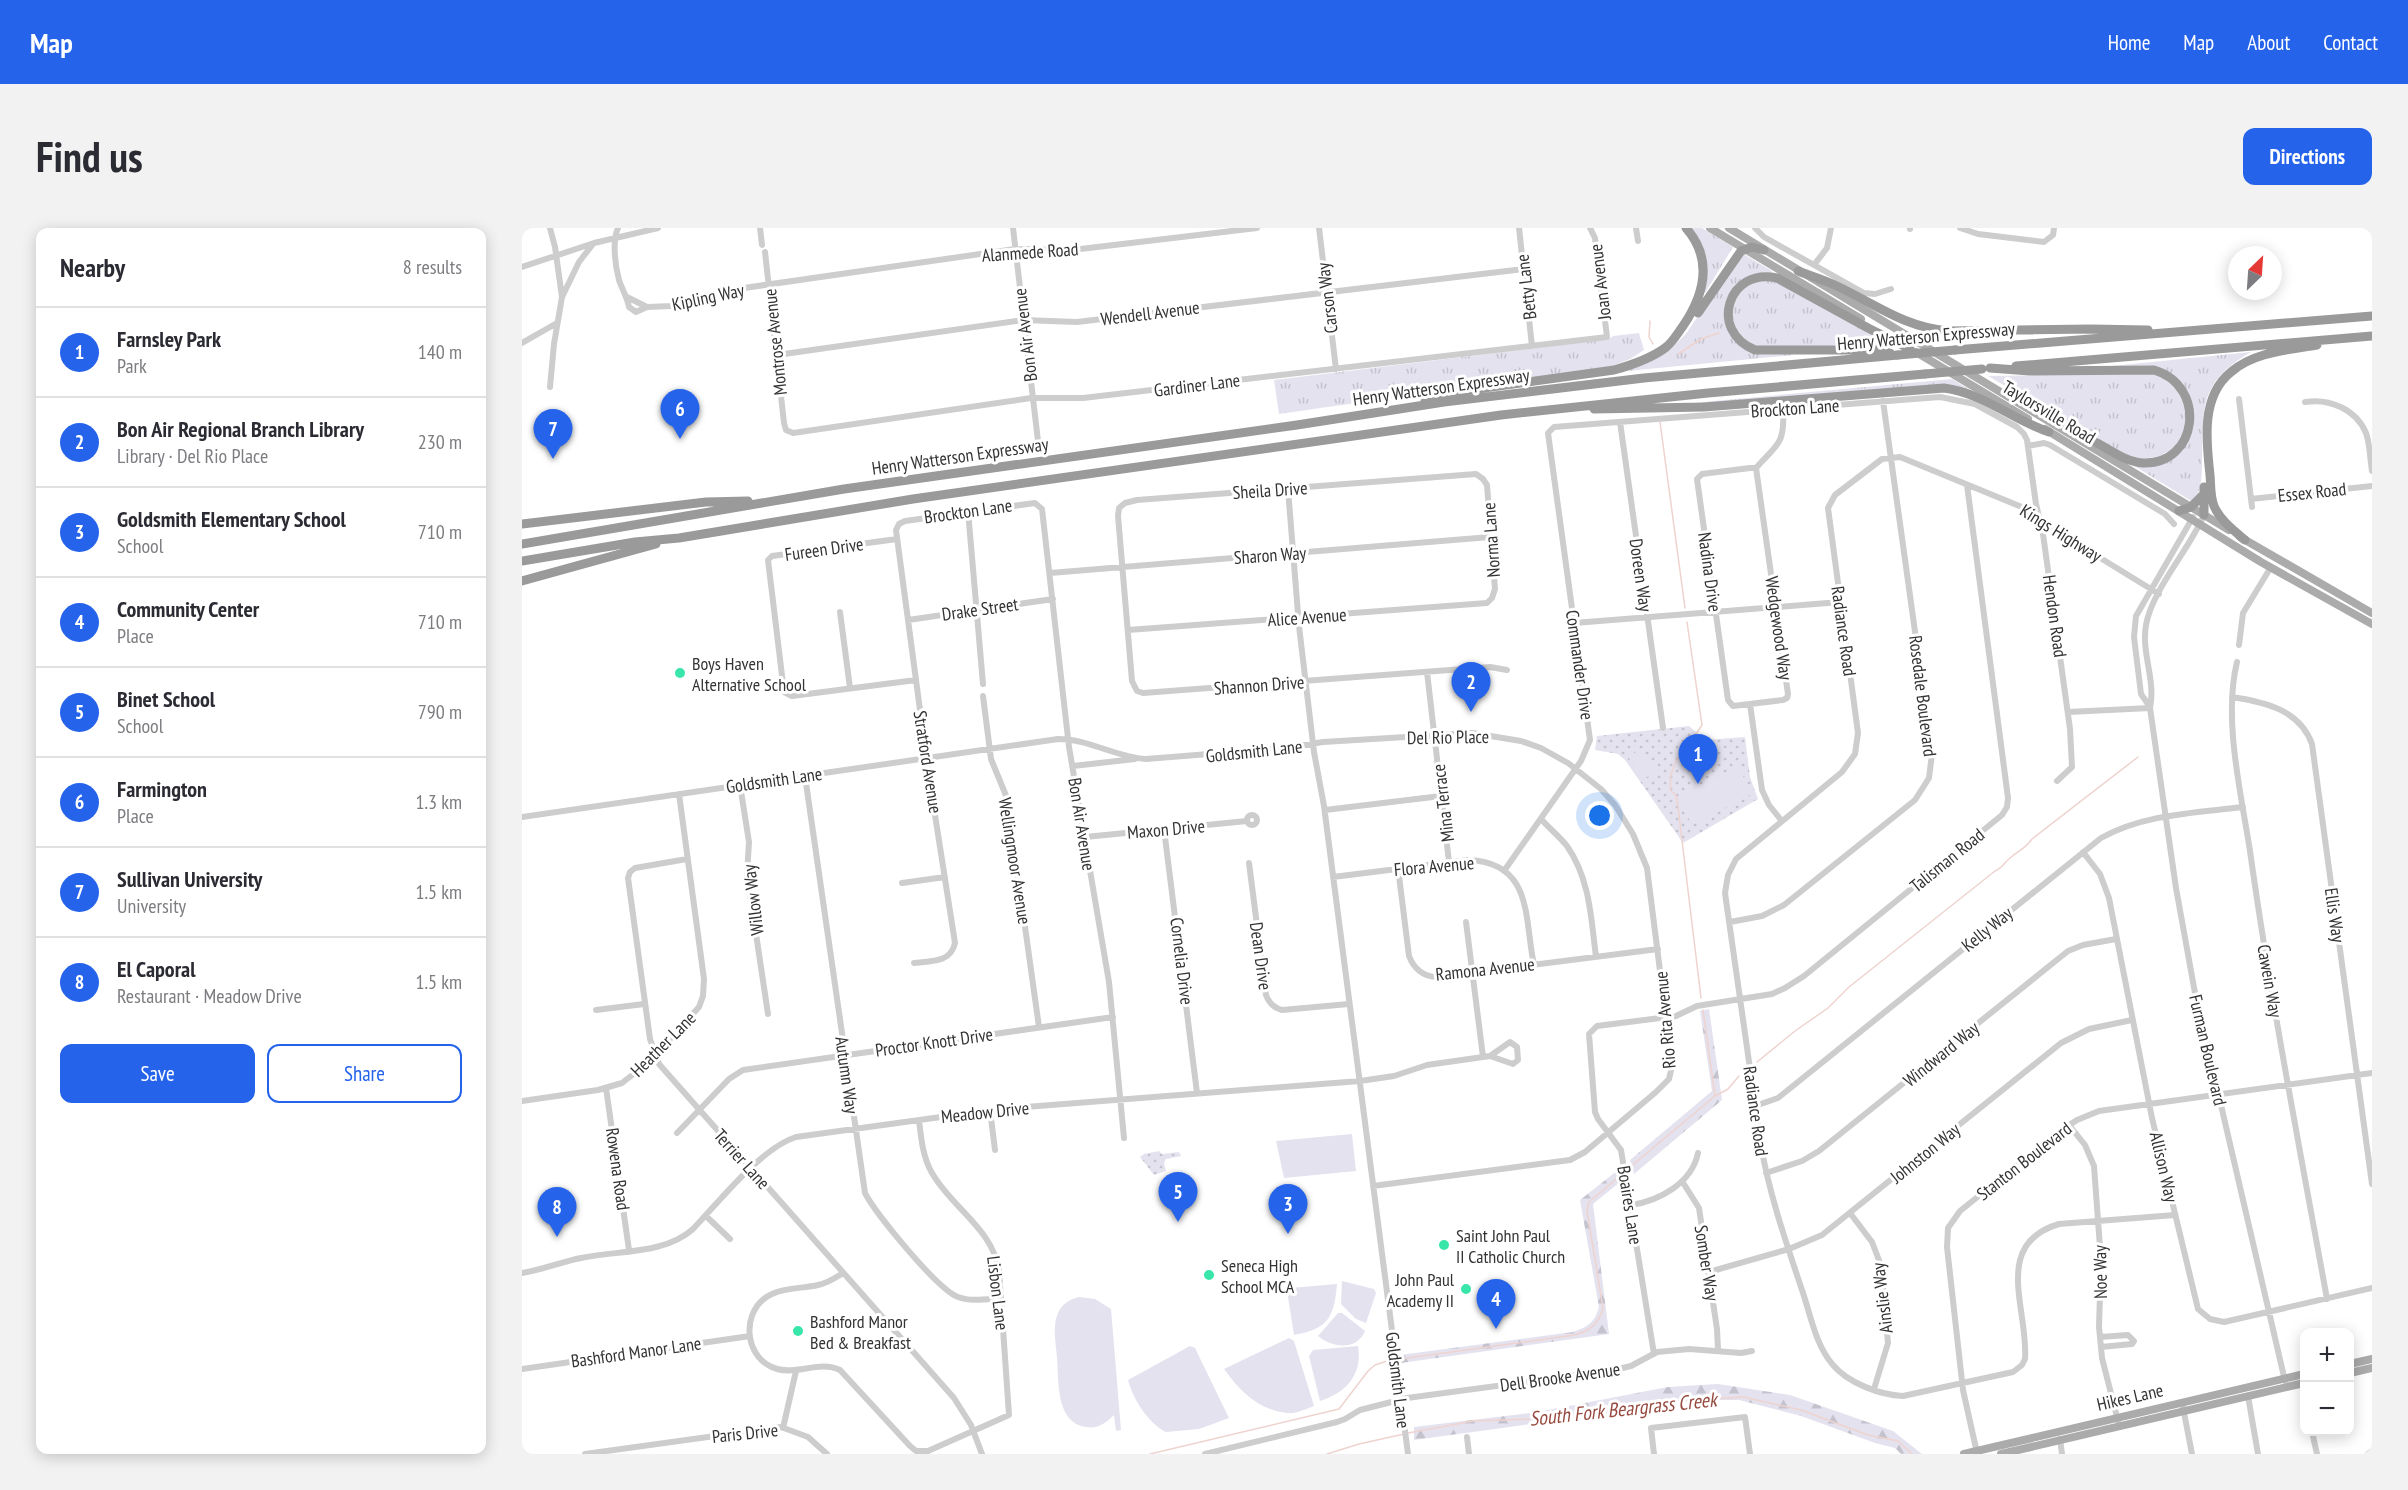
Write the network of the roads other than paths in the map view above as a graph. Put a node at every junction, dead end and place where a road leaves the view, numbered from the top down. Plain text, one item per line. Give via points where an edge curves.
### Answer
1 (550, 228) edge
2 (618, 228) edge
3 (658, 228) edge
4 (760, 228) edge
5 (1013, 228) edge
6 (1257, 228) edge
7 (1319, 228) edge
8 (1519, 228) edge
9 (1590, 228) edge
10 (1636, 228) edge
11 (1686, 228) edge
12 (1710, 228) edge
13 (1729, 228) edge
14 (1755, 228) edge
15 (1831, 228) edge
16 (1960, 228) edge
17 (2054, 228) edge
18 (629, 230) edge
19 (614, 237) junction
20 (1638, 241) dead end
21 (594, 243) junction
22 (1015, 249) junction
23 (1743, 249) junction
24 (1764, 250) junction
25 (556, 255) junction
26 (1814, 265) junction
27 (522, 267) edge
28 (1524, 269) junction
29 (1798, 270) junction
30 (769, 285) junction
31 (1891, 289) dead end
32 (1327, 293) junction
33 (562, 297) junction
34 (2372, 316) edge
35 (1023, 320) junction
36 (557, 323) junction
37 (2193, 332) junction
38 (1677, 334) junction
39 (2372, 336) edge
40 (1607, 337) joint
41 (2352, 338) junction
42 (522, 343) edge
43 (1532, 346) junction
44 (1910, 349) junction
45 (777, 355) junction
46 (1898, 355) junction
47 (1986, 368) junction
48 (1336, 369) junction
49 (550, 387) dead end
50 (1032, 398) junction
51 (2239, 399) dead end
52 (2016, 400) junction
53 (1883, 401) junction
54 (2305, 402) dead end
55 (1410, 407) junction
56 (1550, 409) junction
57 (1783, 410) junction
58 (1620, 422) junction
59 (787, 431) joint
60 (2049, 432) junction
61 (1548, 433) joint
62 (1038, 441) dead end
63 (2028, 446) junction
64 (2207, 455) junction
65 (1891, 457) junction
66 (1756, 468) junction
67 (2372, 471) edge
68 (1482, 477) joint
69 (1967, 485) junction
70 (2372, 486) edge
71 (1288, 489) junction
72 (2204, 494) junction
73 (783, 499) junction
74 (2251, 499) junction
75 (2252, 507) dead end
76 (1042, 509) joint
77 (968, 511) junction
78 (2179, 511) junction
79 (2198, 514) junction
80 (2039, 519) junction
81 (2192, 519) junction
82 (522, 524) edge
83 (2174, 524) dead end
84 (896, 530) joint
85 (1490, 537) junction
86 (678, 538) junction
87 (897, 539) junction
88 (2245, 540) junction
89 (522, 544) edge
90 (1293, 553) junction
91 (522, 561) edge
92 (1122, 566) junction
93 (2271, 567) junction
94 (1050, 573) junction
95 (522, 581) edge
96 (2151, 589) junction
97 (2159, 594) junction
98 (1053, 599) junction
99 (1840, 602) junction
100 (1487, 603) joint
101 (977, 609) junction
102 (1776, 609) junction
103 (840, 612) dead end
104 (2372, 613) edge
105 (1716, 614) junction
106 (1647, 617) junction
107 (1299, 618) junction
108 (908, 620) junction
109 (1574, 623) junction
110 (2372, 624) edge
111 (1128, 630) junction
112 (2239, 645) dead end
113 (2237, 662) dead end
114 (1507, 670) dead end
115 (1427, 672) junction
116 (916, 680) junction
117 (1306, 681) junction
118 (983, 684) dead end
119 (850, 688) junction
120 (983, 696) dead end
121 (2232, 697) junction
122 (1750, 705) junction
123 (2150, 708) junction
124 (2068, 712) junction
125 (1663, 728) dead end
126 (1433, 735) junction
127 (1068, 739) junction
128 (1314, 744) junction
129 (990, 749) junction
130 (927, 758) junction
131 (1139, 759) junction
132 (1073, 766) junction
133 (1576, 768) junction
134 (805, 776) junction
135 (2057, 781) dead end
136 (740, 785) junction
137 (679, 794) junction
138 (1441, 796) junction
139 (2243, 807) junction
140 (1324, 810) junction
141 (522, 817) edge
142 (2165, 818) junction
143 (1541, 819) junction
144 (1781, 820) junction
145 (1247, 821) dead end
146 (1164, 829) junction
147 (1085, 837) junction
148 (2083, 852) junction
149 (687, 859) junction
150 (1449, 862) junction
151 (1249, 863) dead end
152 (1398, 868) junction
153 (1504, 871) junction
154 (945, 877) junction
155 (1333, 877) junction
156 (902, 883) dead end
157 (1466, 922) dead end
158 (1730, 922) junction
159 (2116, 939) junction
160 (1658, 950) junction
161 (1596, 957) junction
162 (914, 963) dead end
163 (1534, 964) junction
164 (1472, 973) junction
165 (1740, 1000) junction
166 (644, 1004) junction
167 (1349, 1004) junction
168 (596, 1010) dead end
169 (768, 1014) dead end
170 (1113, 1017) junction
171 (1667, 1017) junction
172 (2132, 1020) junction
173 (1039, 1027) junction
174 (1592, 1029) joint
175 (655, 1054) junction
176 (844, 1055) junction
177 (1487, 1056) junction
178 (2372, 1073) edge
179 (2357, 1075) junction
180 (1360, 1081) junction
181 (2288, 1084) junction
182 (606, 1089) junction
183 (1197, 1093) junction
184 (2218, 1094) junction
185 (1121, 1099) junction
186 (522, 1101) edge
187 (2149, 1103) junction
188 (1755, 1107) junction
189 (699, 1110) junction
190 (990, 1110) junction
191 (919, 1120) junction
192 (2069, 1125) junction
193 (855, 1129) junction
194 (1609, 1132) junction
195 (677, 1133) dead end
196 (1124, 1138) dead end
197 (995, 1150) dead end
198 (1698, 1153) dead end
199 (751, 1169) junction
200 (1766, 1173) junction
201 (1682, 1181) junction
202 (2372, 1184) edge
203 (1373, 1186) junction
204 (1631, 1205) junction
205 (1850, 1213) junction
206 (2175, 1215) junction
207 (706, 1216) junction
208 (2098, 1220) junction
209 (730, 1239) dead end
210 (1789, 1249) junction
211 (629, 1250) junction
212 (1709, 1272) junction
213 (522, 1273) edge
214 (843, 1273) junction
215 (2372, 1288) edge
216 (1000, 1298) junction
217 (2327, 1299) junction
218 (2269, 1312) junction
219 (750, 1336) junction
220 (2100, 1337) junction
221 (2101, 1347) junction
222 (1718, 1350) junction
223 (1752, 1351) dead end
224 (1654, 1354) junction
225 (2372, 1359) edge
226 (2354, 1363) edge
227 (2372, 1368) edge
228 (522, 1369) edge
229 (796, 1371) junction
230 (2354, 1372) edge
231 (2300, 1375) edge
232 (2284, 1378) junction
233 (1962, 1384) junction
234 (2300, 1384) edge
235 (2287, 1388) junction
236 (1874, 1389) junction
237 (2248, 1396) junction
238 (1401, 1399) junction
239 (2182, 1402) junction
240 (2184, 1411) junction
241 (2118, 1421) junction
242 (783, 1428) junction
243 (974, 1432) junction
244 (2313, 1436) edge
245 (1467, 1437) dead end
246 (2060, 1439) junction
247 (2372, 1450) edge
248 (1977, 1452) edge
249 (2003, 1452) edge
250 (585, 1454) edge
251 (827, 1454) edge
252 (982, 1454) edge
253 (1205, 1454) edge
254 (1408, 1454) edge
255 (1469, 1454) edge
256 (1654, 1454) edge
257 (1750, 1454) edge
258 (1964, 1454) edge
259 (2062, 1454) edge
260 (2192, 1454) edge
261 (2258, 1454) edge
262 (2317, 1454) edge
263 (2368, 1454) edge

1 - 25 street
2 - 19 street, Kipling Way
3 - 18 street
4 - 30 street, Montrose Avenue
5 - 22 street, Bon Air Avenue
6 - 22 street, Alanmede Road via 1072,250
7 - 32 street, Carson Way
8 - 28 street, Betty Lane
9 - 40 street, Joan Avenue via 1595,238
10 - 20 street
11 - 38 highway via 1700,251 1705,272 1702,291
12 - 23 main road, Taylorsville Road
13 - 24 main road, Taylorsville Road
14 - 26 street
15 - 26 street via 1827,248
16 - 17 street via 2044,242 2051,238
18 - 19 street
19 - 21 street
19 - 30 street, Kipling Way via 618,277 634,312
21 - 25 street
21 - 33 street via 579,262
22 - 30 street, Alanmede Road
22 - 35 street, Bon Air Avenue
23 - 24 highway
23 - 38 highway via 1695,317
23 - 44 main road, Taylorsville Road
24 - 29 main road, Taylorsville Road
25 - 27 street
25 - 33 street
26 - 31 street via 1864,293
28 - 32 street, Wendell Avenue
28 - 43 street, Betty Lane
29 - 37 highway via 1901,320 1930,329
29 - 52 main road, Taylorsville Road
30 - 45 street, Montrose Avenue
32 - 35 street, Wendell Avenue via 1077,322
32 - 48 street, Carson Way
33 - 36 street
34 - 37 highway, Henry Watterson Expressway
35 - 45 street, Wendell Avenue
35 - 50 street, Bon Air Avenue
36 - 42 street
36 - 49 street
37 - 46 highway, Henry Watterson Expressway, bridge
38 - 55 highway via 1657,353 1614,370 1441,394
39 - 41 highway, Henry Watterson Expressway
40 - 43 street, Gardiner Lane
41 - 47 highway, Henry Watterson Expressway
41 - 64 highway via 2258,356 2239,365 2218,386 2210,406
43 - 48 street, Gardiner Lane
44 - 46 highway via 1777,278 1750,279 1737,290 1730,304 1728,320 1733,333 1755,350 1876,350
44 - 60 main road, Taylorsville Road
45 - 59 street, Montrose Avenue
46 - 55 highway, Henry Watterson Expressway via 1644,378
47 - 52 highway via 2154,370 2182,390 2191,408 2190,423 2177,449 2160,460 2143,463 2124,458 2033,405
47 - 56 highway, Henry Watterson Expressway, bridge
48 - 50 street, Gardiner Lane via 1083,398
50 - 59 street, Gardiner Lane
50 - 62 street, Bon Air Avenue
51 - 74 street
52 - 79 main road, Taylorsville Road
53 - 57 street, Brockton Lane
53 - 63 street, Brockton Lane via 1940,397 1969,402 2017,427
53 - 65 street, Rosedale Boulevard
54 - 67 street via 2334,404 2358,420 2367,438
55 - 73 highway, Henry Watterson Expressway
56 - 60 highway via 1653,410 1944,388 1969,393
56 - 86 highway, Henry Watterson Expressway via 913,499
57 - 58 street, Brockton Lane
57 - 66 street via 1781,442
58 - 61 street, Brockton Lane via 1554,427
58 - 106 street, Doreen Way
60 - 78 main road, Taylorsville Road
61 - 109 street, Commander Drive
63 - 80 street, Hendon Road
63 - 83 street, Taylorsville Road via 2050,445 2165,514
64 - 72 highway
64 - 88 highway via 2214,506 2228,526
65 - 69 street, Kings Highway via 1900,457
65 - 99 street, Radiance Road via 1882,459 1829,504
65 - 158 street, Rosedale Boulevard via 1932,754 1929,778 1915,800 1784,904 1762,916
66 - 102 street, Wedgewood Way
66 - 105 street, Nadina Drive via 1702,474 1697,479
68 - 71 street, Sheila Drive via 1471,474
68 - 85 street, Norma Lane
69 - 80 street, Kings Highway via 2034,512
69 - 165 street, Talisman Road via 2007,807 1999,818 1796,982 1772,994
70 - 74 street, Essex Road
71 - 90 street
71 - 92 street, Sheila Drive via 1125,503 1118,511
72 - 79 highway
72 - 79 highway
73 - 82 highway via 705,502
73 - 89 highway, Henry Watterson Expressway
74 - 75 street
76 - 77 street, Brockton Lane via 1031,502
76 - 94 street, Bon Air Avenue
77 - 84 street, Brockton Lane via 905,521
77 - 101 street
78 - 79 highway
78 - 81 main road, Taylorsville Road
79 - 81 main road, Taylorsville Road
79 - 88 main road, Taylorsville Road
79 - 93 main road, Taylorsville Road
79 - 97 street, Furman Boulevard
80 - 96 street, Kings Highway
80 - 124 street, Hendon Road
81 - 96 street, Furman Boulevard
84 - 87 street, Stratford Avenue
85 - 90 street, Sharon Way
85 - 100 street, Norma Lane via 1495,589
86 - 91 highway, Henry Watterson Expressway
86 - 95 highway
87 - 108 street, Stratford Avenue
87 - 119 street, Fureen Drive via 772,556 768,560 786,694
88 - 104 main road, Taylorsville Road
90 - 92 street, Sharon Way
90 - 107 street
92 - 94 street, Sharon Way
92 - 111 street, Shannon Drive
93 - 110 main road, Taylorsville Road
93 - 112 street via 2243,613
94 - 98 street, Bon Air Avenue
96 - 97 street, Kings Highway
96 - 123 street, Furman Boulevard via 2134,626 2141,694
97 - 123 street, Furman Boulevard via 2145,631 2153,693
98 - 101 street, Drake Street
98 - 127 street, Bon Air Avenue
99 - 102 street
99 - 144 street, Radiance Road via 1857,749 1847,767
100 - 107 street, Alice Avenue
101 - 108 street, Drake Street
101 - 118 street
102 - 105 street
102 - 122 street, Wedgewood Way via 1787,696
103 - 119 street
105 - 106 street
105 - 122 street, Nadina Drive via 1728,703
106 - 109 street
106 - 125 street, Doreen Way
107 - 111 street, Alice Avenue
107 - 117 street
108 - 116 street, Stratford Avenue
109 - 133 street, Commander Drive via 1590,740
111 - 117 street, Shannon Drive via 1132,681 1140,692
113 - 121 street, Cawein Way
114 - 115 street, Shannon Drive via 1490,667
115 - 117 street, Shannon Drive
115 - 126 street, Mina Terrace
116 - 119 street, Fureen Drive
116 - 130 street, Stratford Avenue
117 - 128 street
120 - 129 street, Wellingmoor Avenue
121 - 139 street, Cawein Way
121 - 179 street, Ellis Way via 2287,712 2303,725 2312,744
122 - 144 street via 1762,790
123 - 124 street
123 - 142 street, Furman Boulevard
124 - 135 street, Hendon Road via 2072,767
126 - 128 street, Del Rio Place
126 - 133 street, Del Rio Place via 1472,733 1510,738 1541,748
126 - 138 street, Mina Terrace
127 - 129 street, Goldsmith Lane
127 - 131 street, Goldsmith Lane
127 - 132 street, Bon Air Avenue
128 - 131 street, Goldsmith Lane
128 - 140 street, Goldsmith Lane
129 - 130 street, Goldsmith Lane
129 - 173 street, Wellingmoor Avenue via 1007,798
130 - 134 street, Goldsmith Lane
130 - 154 street, Stratford Avenue
131 - 132 street
132 - 147 street, Bon Air Avenue
133 - 143 street, Commander Drive
133 - 160 street, Rio Rita Avenue via 1615,805 1638,845 1649,880
134 - 136 street, Goldsmith Lane
134 - 176 street, Autumn Way
136 - 137 street, Goldsmith Lane
136 - 169 street, Willow Way via 749,842 747,874
137 - 141 street, Goldsmith Lane
137 - 149 street, Heather Lane
138 - 140 street
138 - 150 street, Mina Terrace
139 - 142 street, Kelly Way
139 - 181 street, Cawein Way
140 - 155 street, Goldsmith Lane
142 - 148 street, Kelly Way via 2116,830
142 - 184 street, Furman Boulevard via 2186,945
143 - 153 street, Commander Drive
143 - 161 street via 1565,843 1581,870
144 - 158 street, Radiance Road via 1743,852 1730,869 1725,893
145 - 146 street, Maxon Drive
146 - 147 street, Maxon Drive
146 - 183 street, Cornelia Drive
147 - 170 street, Bon Air Avenue
148 - 159 street, Allison Way via 2105,885
148 - 188 street, Kelly Way via 1778,1098
149 - 166 street, Terrier Lane via 635,868 628,875
149 - 175 street, Heather Lane via 704,991 696,1012
150 - 152 street, Flora Avenue
150 - 153 street, Flora Avenue via 1482,861
151 - 167 street, Dean Drive via 1269,1002 1282,1010
152 - 155 street, Flora Avenue
152 - 164 street, Ramona Avenue via 1412,964 1431,976
153 - 163 street via 1524,897
154 - 156 street
154 - 162 street, Stratford Avenue via 953,950 944,958
155 - 167 street, Goldsmith Lane
157 - 164 street
158 - 165 street, Radiance Road
159 - 172 street, Allison Way
159 - 200 street, Windward Way via 2068,951 1820,1151
160 - 161 street, Ramona Avenue
160 - 171 street, Rio Rita Avenue
161 - 163 street, Ramona Avenue
163 - 164 street, Ramona Avenue
164 - 177 street
165 - 171 street, Talisman Road via 1697,1006
165 - 188 street, Radiance Road
166 - 168 street
166 - 175 street, Terrier Lane
167 - 180 street, Goldsmith Lane
170 - 173 street, Proctor Knott Drive
170 - 185 street, Bon Air Avenue
171 - 174 street, Talisman Road
171 - 194 street, Rio Rita Avenue via 1672,1066 1669,1079
172 - 187 street, Allison Way
172 - 205 street, Johnston Way via 2090,1029 2061,1043
173 - 176 street, Proctor Knott Drive
174 - 194 street, Boaires Lane via 1588,1040 1594,1107
175 - 182 street, Heather Lane via 629,1078
175 - 189 street, Terrier Lane
176 - 189 street, Proctor Knott Drive via 743,1070
176 - 193 street, Autumn Way
177 - 177 street, Meadow Drive via 1516,1063 1517,1047 1510,1041
177 - 180 street, Meadow Drive
178 - 179 street, Stanton Boulevard
179 - 181 street, Stanton Boulevard
179 - 202 street, Ellis Way
180 - 183 street, Meadow Drive
180 - 203 street, Goldsmith Lane
181 - 184 street, Stanton Boulevard
181 - 217 street, Cawein Way
182 - 186 street, Heather Lane
182 - 211 street, Rowena Road
183 - 185 street, Meadow Drive
184 - 187 street, Stanton Boulevard
184 - 218 street, Furman Boulevard
185 - 190 street, Meadow Drive
185 - 196 street, Bon Air Avenue
187 - 192 street, Stanton Boulevard via 2099,1111
187 - 206 street, Allison Way
188 - 200 street, Radiance Road
189 - 195 street, Proctor Knott Drive
189 - 199 street, Terrier Lane
190 - 191 street, Meadow Drive
190 - 197 street
191 - 193 street, Meadow Drive
191 - 216 street, Lisbon Lane via 930,1171 988,1240 994,1253
192 - 208 street, Noe Way via 2091,1158
192 - 233 street, Stanton Boulevard via 1960,1211 1948,1228
193 - 199 street, Meadow Drive via 790,1139 773,1148
193 - 216 street, Autumn Way via 865,1192 881,1217 951,1294 967,1299
194 - 203 street, Rio Rita Avenue via 1570,1160
194 - 204 street, Boaires Lane via 1621,1150
198 - 201 street via 1692,1170
199 - 207 street, Meadow Drive
199 - 214 street, Terrier Lane
200 - 210 street, Radiance Road
201 - 204 street via 1659,1197
201 - 212 street, Somber Way via 1699,1208
203 - 238 street, Goldsmith Lane
204 - 224 street, Boaires Lane
205 - 210 street, Johnston Way via 1818,1238
205 - 236 street, Ainslie Way via 1872,1242 1882,1276 1888,1342
206 - 208 street, Radiance Road
206 - 218 street, Allison Way via 2200,1312 2224,1322
207 - 209 street
207 - 211 street, Meadow Drive via 688,1234 671,1243
208 - 220 street, Noe Way
208 - 233 street, Radiance Road via 2054,1225 2028,1244 2017,1270 2024,1361 2013,1372
210 - 212 street, Johnston Way
210 - 236 street, Radiance Road via 1825,1355 1848,1378
211 - 213 street, Meadow Drive
212 - 222 street, Somber Way
214 - 219 street via 826,1283 779,1291 765,1298 752,1316
214 - 243 street, Terrier Lane via 954,1398
215 - 217 street, Allison Way
216 - 243 street, Lisbon Lane via 1009,1416
217 - 218 street, Allison Way
218 - 232 street, Furman Boulevard
219 - 228 street, Bashford Manor Lane
219 - 229 street via 755,1353 766,1364
220 - 221 street, Noe Way
220 - 221 street via 2128,1335 2134,1341
221 - 241 street, Noe Way
222 - 223 street, Dell Brooke Avenue
222 - 224 street, Dell Brooke Avenue
224 - 238 street, Dell Brooke Avenue via 1614,1370
225 - 226 main road
227 - 230 main road
229 - 242 street
229 - 243 street via 828,1366 840,1370 916,1451 928,1451
231 - 232 main road, Hikes Lane
232 - 235 street, Furman Boulevard
232 - 239 main road, Hikes Lane
233 - 236 street, Radiance Road via 1909,1396
233 - 248 street, Stanton Boulevard
234 - 235 main road, Hikes Lane
235 - 237 main road, Hikes Lane
237 - 240 main road, Hikes Lane
237 - 261 street
238 - 253 street, Dell Brooke Avenue via 1360,1410 1337,1422
238 - 254 street, Goldsmith Lane
239 - 240 street
239 - 241 main road, Hikes Lane
240 - 241 main road, Hikes Lane
240 - 260 street
241 - 246 main road, Hikes Lane
241 - 249 main road, Hikes Lane
242 - 250 street, Paris Drive
242 - 251 street, Paris Drive via 808,1437
243 - 252 street, Terrier Lane
244 - 262 street
245 - 255 street
246 - 249 main road, Hikes Lane
246 - 259 street
247 - 263 street
248 - 249 main road, Hikes Lane
248 - 258 main road, Hikes Lane
256 - 257 street via 1651,1428 1745,1417

